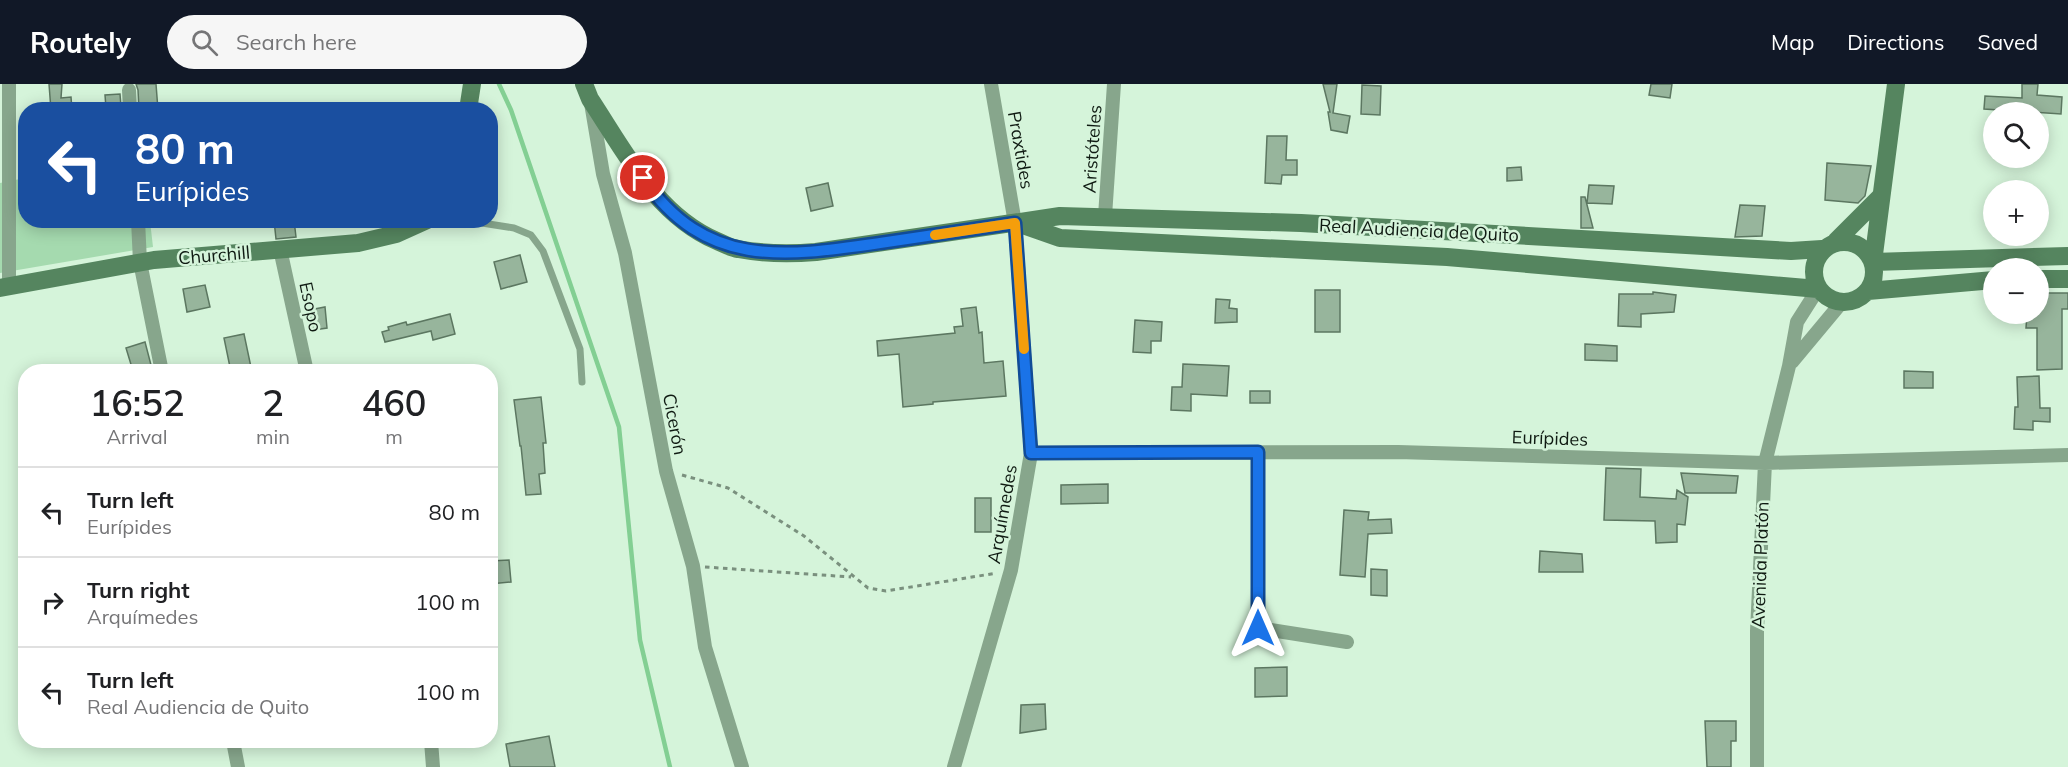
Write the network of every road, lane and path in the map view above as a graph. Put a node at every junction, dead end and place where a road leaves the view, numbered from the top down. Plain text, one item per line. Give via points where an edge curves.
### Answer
1 (9, 84) edge
2 (472, 84) edge
3 (991, 84) edge
4 (1114, 84) edge
5 (1896, 84) edge
6 (588, 89) edge
7 (129, 90) dead end
8 (130, 102) edge
9 (469, 102) edge
10 (1881, 196) junction
11 (1105, 216) junction
12 (1015, 223) junction
13 (498, 225) edge
14 (138, 228) edge
15 (409, 228) edge
16 (1829, 245) junction
17 (280, 249) junction
18 (2068, 256) edge
19 (140, 262) junction
20 (1873, 262) junction
21 (2049, 279) edge
22 (2068, 279) edge
23 (1983, 281) edge
24 (5, 287) edge
25 (1818, 289) junction
26 (1868, 291) junction
27 (1842, 303) junction
28 (160, 364) edge
29 (305, 364) edge
30 (1789, 366) junction
31 (582, 382) dead end
32 (1258, 452) junction
33 (1031, 453) junction
34 (2068, 455) edge
35 (1765, 462) junction
36 (666, 471) junction
37 (693, 566) junction
38 (1011, 570) junction
39 (853, 577) junction
40 (1347, 642) dead end
41 (234, 748) edge
42 (432, 748) edge
43 (238, 767) edge
44 (433, 767) edge
45 (742, 767) edge
46 (954, 767) edge
47 (1757, 767) edge

1 - 24 street
2 - 9 main road
3 - 12 street, Praxtides
4 - 11 street, Aristóteles
5 - 10 main road
6 - 12 main road, Real Audiencia de Quito via 656,198 698,233 736,249 782,254 816,252
6 - 36 street, Cicerón via 603,174 625,254
7 - 8 street
10 - 16 main road
10 - 20 main road
11 - 12 main road, Real Audiencia de Quito via 1060,216
11 - 16 main road, Real Audiencia de Quito via 1791,251
12 - 25 main road, Real Audiencia de Quito via 1060,238 1447,257
12 - 33 street, Arquímedes
13 - 31 lane via 531,235 543,251 580,349
14 - 19 street
15 - 17 main road, Churchill via 358,243
16 - 20 main road via 1851,241 1865,249
16 - 25 main road via 1815,261
17 - 19 main road, Churchill
17 - 29 street, Esopo
18 - 20 main road
19 - 24 main road, Churchill
19 - 28 street
20 - 26 main road
21 - 22 main road
23 - 26 main road
25 - 27 main road
25 - 30 street, Avenida Platón via 1797,322
26 - 27 main road via 1860,298
27 - 30 street, Avenida Platón
30 - 35 street, Avenida Platón
32 - 33 street, Eurípides
32 - 35 street, Eurípides
32 - 40 street via 1258,628
33 - 38 street, Arquímedes
34 - 35 street, Eurípides
35 - 47 street, Avenida Platón via 1757,632
36 - 37 street, Cicerón
36 - 39 path via 728,488 804,536
37 - 39 path
37 - 45 street, Cicerón via 705,647
38 - 39 path via 886,591 868,588
38 - 46 street, Arquímedes
41 - 43 street
42 - 44 street

